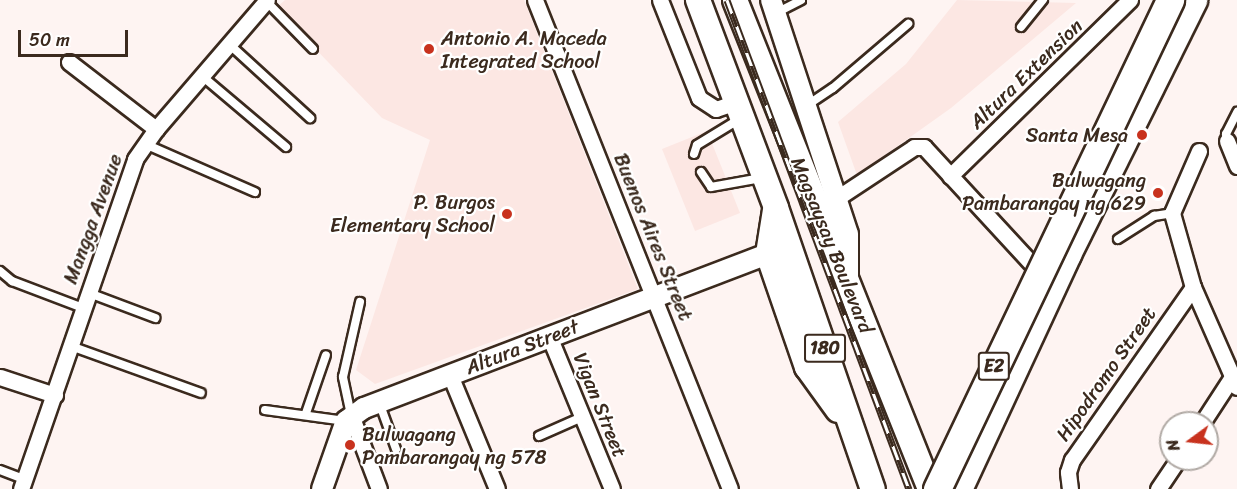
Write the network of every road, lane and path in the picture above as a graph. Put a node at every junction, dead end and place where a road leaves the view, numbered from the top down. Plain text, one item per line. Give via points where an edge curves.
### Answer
1 (535, 0) edge
2 (660, 0) edge
3 (698, 0) edge
4 (735, 0) edge
5 (801, 0) edge
6 (1043, 0) edge
7 (1130, 0) edge
8 (1171, 0) edge
9 (1192, 0) edge
10 (267, 1) edge
11 (773, 7) edge
12 (908, 24) dead end
13 (1021, 27) dead end
14 (229, 44) junction
15 (313, 49) dead end
16 (69, 62) dead end
17 (202, 76) junction
18 (804, 107) junction
19 (739, 110) junction
20 (1237, 112) edge
21 (310, 118) dead end
22 (156, 129) junction
23 (1227, 141) joint
24 (145, 144) junction
25 (285, 147) dead end
26 (1199, 151) dead end
27 (694, 154) dead end
28 (1237, 166) edge
29 (701, 171) dead end
30 (950, 176) junction
31 (764, 177) junction
32 (255, 192) dead end
33 (826, 205) junction
34 (776, 208) junction
35 (1172, 213) junction
36 (1118, 238) dead end
37 (768, 254) junction
38 (1048, 256) junction
39 (0, 271) edge
40 (1192, 287) junction
41 (89, 292) junction
42 (654, 297) junction
43 (360, 302) dead end
44 (84, 308) junction
45 (155, 318) dead end
46 (549, 336) junction
47 (71, 346) junction
48 (326, 355) dead end
49 (450, 375) junction
50 (0, 377) edge
51 (1234, 382) edge
52 (201, 393) dead end
53 (56, 395) junction
54 (379, 402) junction
55 (265, 410) dead end
56 (1211, 411) edge
57 (306, 413) junction
58 (582, 417) junction
59 (348, 418) junction
60 (854, 432) junction
61 (539, 436) dead end
62 (396, 449) dead end
63 (0, 470) edge
64 (1170, 471) edge
65 (22, 484) edge
66 (322, 489) edge
67 (379, 489) edge
68 (497, 489) edge
69 (612, 489) edge
70 (730, 489) edge
71 (873, 489) edge
72 (930, 489) edge
73 (937, 489) edge
74 (958, 489) edge
75 (1070, 489) edge
76 (1158, 489) edge

1 - 42 street, Buenos Aires Street
2 - 19 street via 699,99 716,109
3 - 19 main road, Magsaysay Boulevard / 180
4 - 33 main road, Magsaysay Boulevard / 180
5 - 11 lane
6 - 13 lane
7 - 30 street, Altura Extension
8 - 38 highway, bridge
9 - 74 highway
10 - 14 street, Mangga Avenue
10 - 15 lane
11 - 18 street
12 - 18 lane via 833,88
14 - 17 street, Mangga Avenue
14 - 21 lane
16 - 22 street
17 - 22 street, Mangga Avenue
17 - 25 lane
18 - 33 street
19 - 27 lane via 697,146
19 - 31 main road, Magsaysay Boulevard / 180
20 - 23 lane via 1226,134
22 - 24 street, Mangga Avenue
23 - 28 street
24 - 32 lane
24 - 41 street, Mangga Avenue via 126,180
26 - 35 street
29 - 31 lane via 711,187
30 - 33 street via 919,146
30 - 38 street via 1034,266
31 - 34 main road, Magsaysay Boulevard / 180
33 - 72 main road, Magsaysay Boulevard / 180 via 848,286
34 - 37 main road
34 - 60 main road, Magsaysay Boulevard / 180
35 - 36 lane via 1154,216
35 - 40 street
37 - 42 street, Altura Street
37 - 60 main road via 807,367
38 - 73 highway, E2, bridge
39 - 44 lane via 12,281
40 - 51 street
40 - 75 street, Hipodromo Street via 1072,460 1068,472
41 - 44 street, Mangga Avenue
41 - 45 lane
42 - 46 street, Altura Street
42 - 70 street, Buenos Aires Street
43 - 59 lane via 343,377
44 - 47 street, Mangga Avenue
46 - 49 street, Altura Street
46 - 58 street, Vigan Street
47 - 52 lane
47 - 53 street, Mangga Avenue
48 - 57 lane
49 - 54 street, Altura Street
49 - 68 street
50 - 53 street
51 - 56 street
53 - 65 street, Mangga Avenue
54 - 59 street, Altura Street
54 - 62 lane
55 - 57 lane
57 - 59 lane
58 - 61 lane
58 - 69 street, Vigan Street
59 - 66 street
59 - 67 street
60 - 71 main road, Magsaysay Boulevard / 180
63 - 65 lane
64 - 76 street

